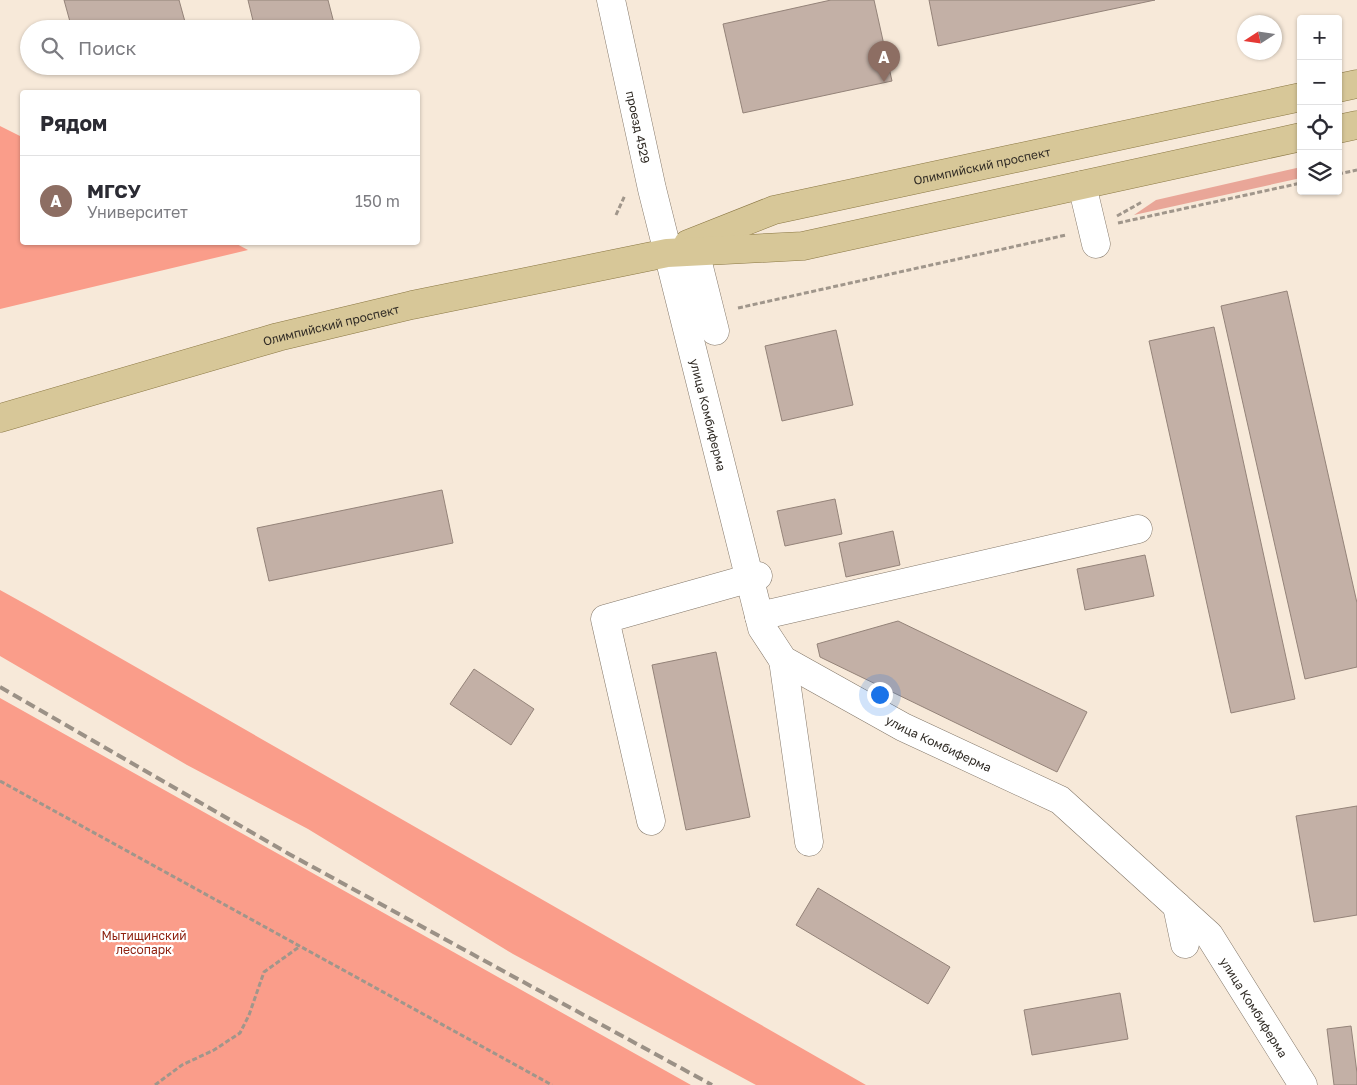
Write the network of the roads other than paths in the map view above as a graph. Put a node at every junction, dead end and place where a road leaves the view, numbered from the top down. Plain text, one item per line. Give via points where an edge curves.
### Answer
1 (611, 0) edge
2 (1357, 84) edge
3 (1342, 87) edge
4 (1297, 98) edge
5 (1357, 125) edge
6 (1342, 128) edge
7 (1297, 138) edge
8 (1082, 185) junction
9 (1094, 236) road end
10 (695, 252) junction
11 (667, 253) junction
12 (713, 323) road end
13 (0, 418) edge
14 (1138, 530) dead end
15 (754, 577) junction
16 (759, 616) junction
17 (783, 660) junction
18 (651, 821) dead end
19 (810, 842) dead end
20 (1177, 906) junction
21 (1185, 944) dead end
22 (1303, 1085) edge

1 - 11 street, проезд 4529
2 - 3 main road
4 - 11 main road, Олимпийский проспект via 774,210
5 - 6 main road
7 - 8 main road, Олимпийский проспект
8 - 9 street
8 - 10 main road, Олимпийский проспект via 803,246
10 - 11 main road, Олимпийский проспект
10 - 12 street
11 - 13 main road, Олимпийский проспект via 412,305 278,337
11 - 15 street, улица Комбиферма
14 - 16 street
15 - 16 street, улица Комбиферма
15 - 18 street via 605,619
16 - 17 street, улица Комбиферма via 762,628
17 - 19 street
17 - 20 street, улица Комбиферма via 904,727 1060,800
20 - 21 street
20 - 22 street, улица Комбиферма via 1209,935

